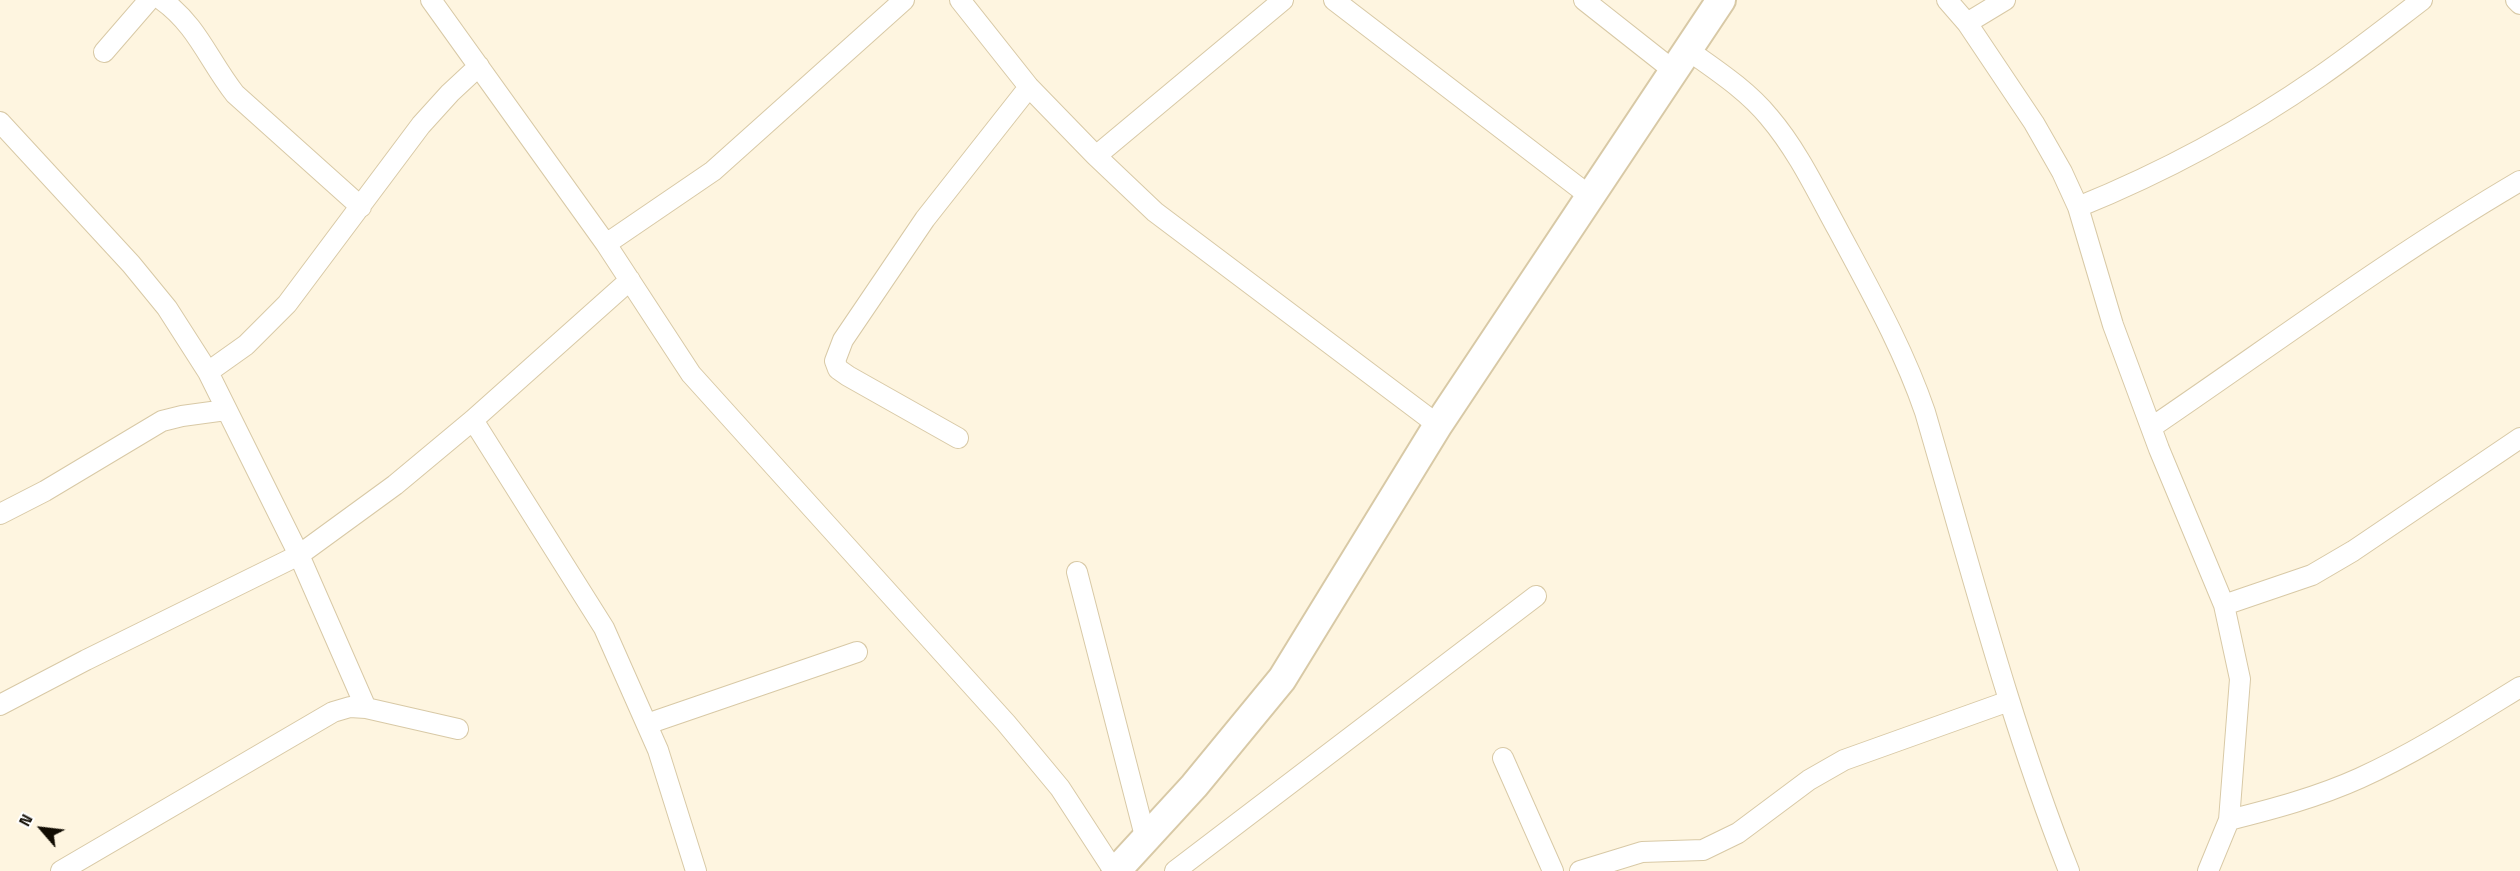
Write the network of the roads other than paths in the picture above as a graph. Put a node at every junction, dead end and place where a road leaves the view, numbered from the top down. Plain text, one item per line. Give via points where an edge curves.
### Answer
1 (149, 0) edge
2 (162, 0) edge
3 (431, 0) edge
4 (904, 0) edge
5 (960, 0) edge
6 (1283, 0) edge
7 (1334, 0) edge
8 (1584, 0) edge
9 (1721, 0) edge
10 (1947, 0) edge
11 (2005, 0) edge
12 (2422, 0) edge
13 (2516, 0) edge
14 (2520, 4) edge
15 (1967, 23) junction
16 (104, 52) dead end
17 (1681, 61) junction
18 (479, 66) junction
19 (1029, 87) junction
20 (0, 122) edge
21 (1096, 156) junction
22 (2520, 181) edge
23 (1591, 197) junction
24 (360, 207) junction
25 (2078, 207) junction
26 (606, 244) junction
27 (630, 280) junction
28 (208, 372) junction
29 (226, 411) junction
30 (473, 420) junction
31 (1438, 425) junction
32 (2152, 427) junction
33 (958, 438) dead end
34 (2520, 438) edge
35 (0, 514) edge
36 (299, 555) junction
37 (1077, 572) dead end
38 (1536, 596) dead end
39 (2224, 605) junction
40 (857, 652) dead end
41 (2520, 687) edge
42 (2009, 701) junction
43 (0, 705) edge
44 (366, 708) junction
45 (647, 724) junction
46 (458, 729) dead end
47 (1503, 758) dead end
48 (2229, 820) junction
49 (1146, 840) junction
50 (61, 871) edge
51 (696, 871) edge
52 (1115, 871) edge
53 (1175, 871) edge
54 (1553, 871) edge
55 (1580, 871) edge
56 (2069, 871) edge
57 (2208, 871) edge

1 - 16 street
2 - 24 street via 193,28 235,94
3 - 18 street
4 - 26 street via 713,171
5 - 19 street
6 - 21 street
7 - 23 street
8 - 17 street
9 - 17 street
10 - 15 street
11 - 15 street
12 - 25 street via 2319,78 2244,124 2140,182
13 - 14 street
15 - 25 street via 2034,123
17 - 23 street
17 - 42 street via 1739,88 1768,115 1796,153 1886,319 1912,372 1925,412
18 - 24 street via 421,125
18 - 26 street
19 - 21 street
19 - 33 street via 925,219 843,340 835,361 848,376
20 - 28 street via 138,272 167,308
21 - 31 street via 1155,212
22 - 32 street via 2303,320
23 - 31 street
24 - 28 street via 286,304 246,345
25 - 32 street via 2113,325
26 - 27 street
27 - 30 street
27 - 52 street via 691,374 1006,723 1060,788
28 - 29 street
29 - 35 street via 162,422
29 - 36 street
30 - 36 street via 395,485
30 - 45 street via 604,628
31 - 49 street via 1282,679
32 - 39 street
34 - 39 street via 2353,551 2312,574
36 - 43 street
36 - 44 street
37 - 49 street
38 - 53 street
39 - 48 street via 2240,679
40 - 45 street
41 - 48 street via 2360,778 2294,803
42 - 55 street via 1844,760 1809,780 1738,834 1702,850 1642,852
42 - 56 street
44 - 46 street
44 - 50 street via 333,712
45 - 51 street
47 - 54 street
48 - 57 street
49 - 52 street

